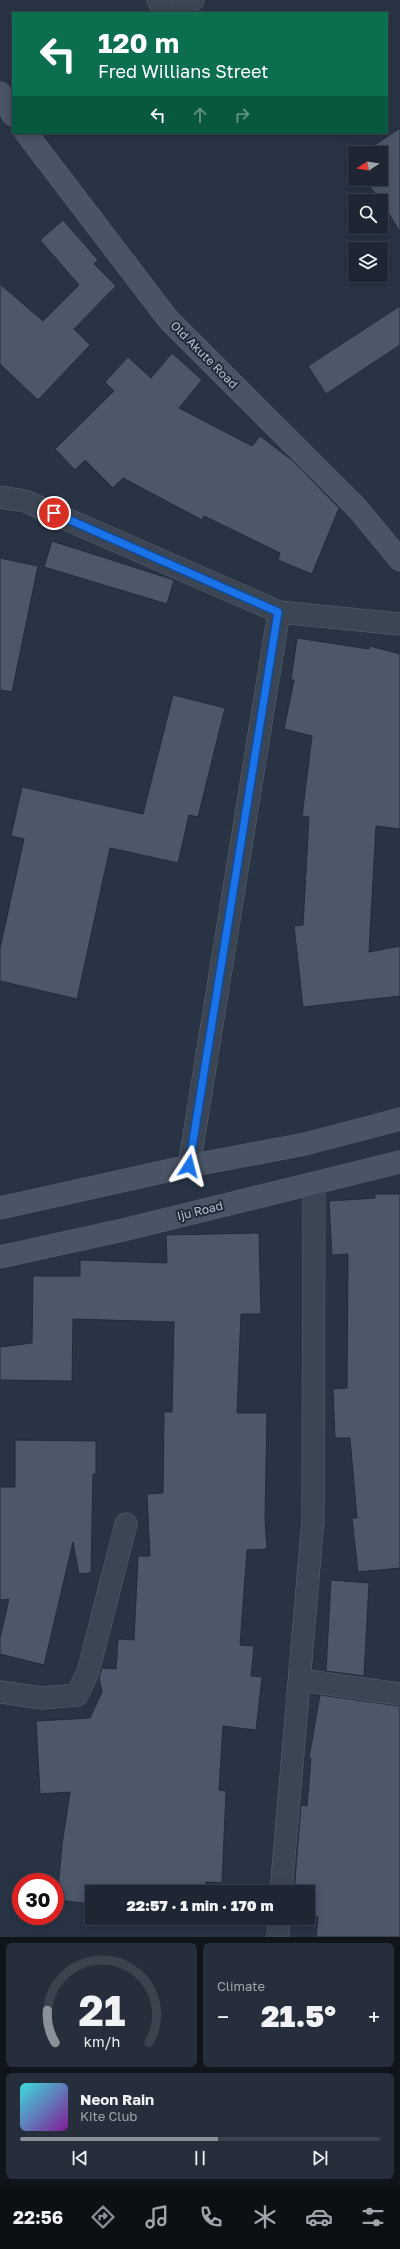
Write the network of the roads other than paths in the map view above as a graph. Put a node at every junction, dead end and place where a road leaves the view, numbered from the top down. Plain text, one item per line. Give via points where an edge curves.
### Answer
1 (158, 0) edge
2 (194, 0) edge
3 (165, 12) edge
4 (176, 12) edge
5 (0, 93) edge
6 (12, 113) edge
7 (27, 134) edge
8 (0, 497) edge
9 (400, 560) edge
10 (278, 612) junction
11 (400, 624) edge
12 (400, 1119) edge
13 (400, 1162) edge
14 (189, 1166) junction
15 (314, 1184) junction
16 (0, 1208) edge
17 (0, 1257) edge
18 (126, 1524) dead end
19 (300, 1680) junction
20 (0, 1692) edge
21 (400, 1694) edge
22 (283, 1885) edge
23 (279, 1925) edge
24 (278, 1937) edge

1 - 3 street
2 - 4 street
5 - 6 main road
7 - 9 main road, Old Akute Road via 168,319 357,508
8 - 10 street via 26,501
10 - 11 street
10 - 14 street
12 - 14 main road via 305,1144
13 - 15 main road, Iju Road
14 - 16 main road
15 - 17 main road, Iju Road
15 - 19 street via 313,1520
18 - 20 street via 88,1672 77,1695 42,1698
19 - 21 street
19 - 22 street
23 - 24 street

